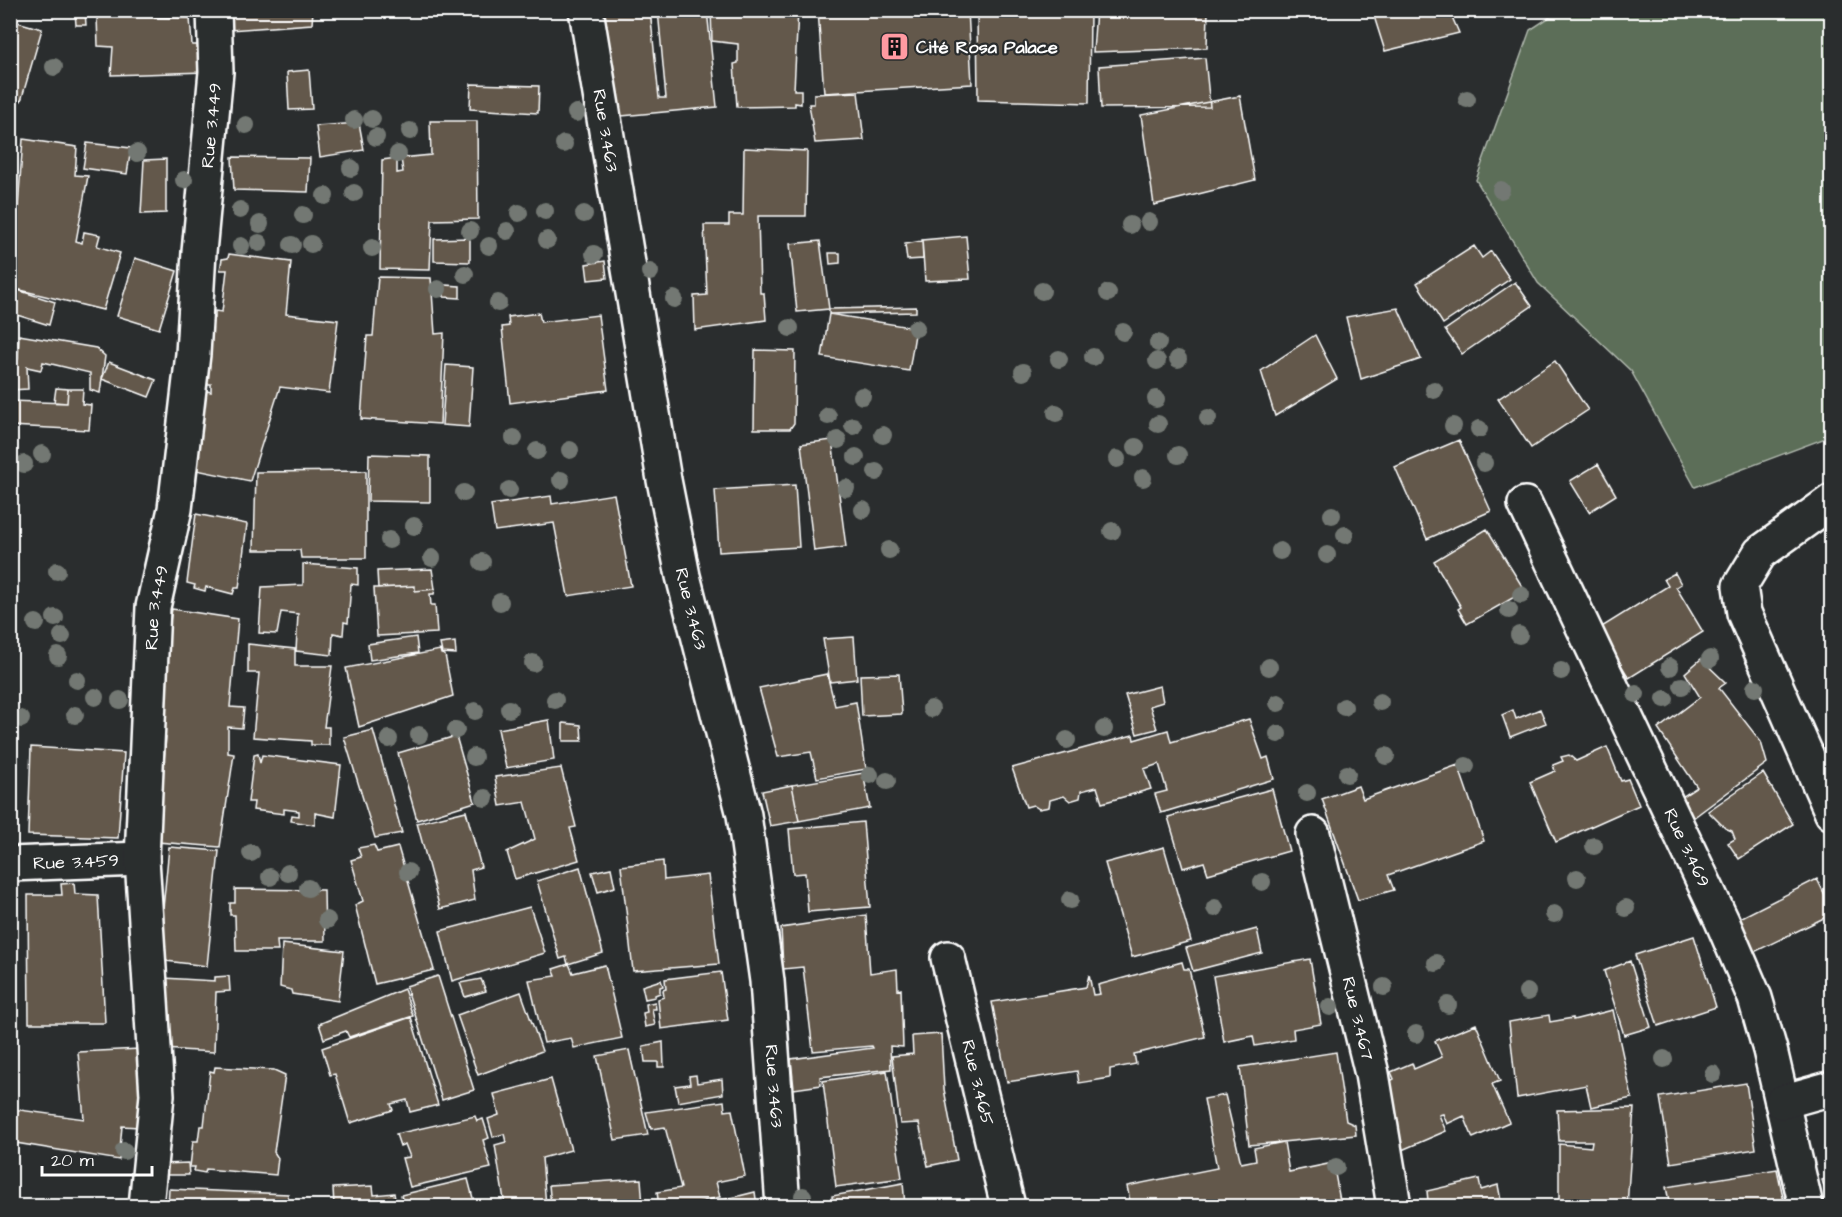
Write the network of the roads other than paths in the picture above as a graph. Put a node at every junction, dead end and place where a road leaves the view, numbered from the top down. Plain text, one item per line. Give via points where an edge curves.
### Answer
1 (214, 10) edge
2 (586, 10) edge
3 (1832, 501) edge
4 (1526, 504) dead end
5 (1832, 813) edge
6 (1313, 834) dead end
7 (142, 859) junction
8 (10, 864) edge
9 (948, 958) dead end
10 (1832, 1088) edge
11 (1782, 1102) junction
12 (146, 1206) edge
13 (783, 1206) edge
14 (1008, 1206) edge
15 (1394, 1206) edge
16 (1806, 1206) edge

1 - 7 street, Rue 3.449 via 216,72 193,354 175,509 153,607
2 - 13 street, Rue 3.463 via 683,576 744,815 766,981
3 - 5 street via 1760,553 1740,586 1744,613
4 - 11 street, Rue 3.469 via 1755,998
6 - 15 street, Rue 3.467 via 1372,1074
7 - 8 street, Rue 3.459
7 - 12 street, Rue 3.449 via 157,1095
9 - 14 street, Rue 3.465
10 - 11 street
11 - 16 street, Rue 3.469

